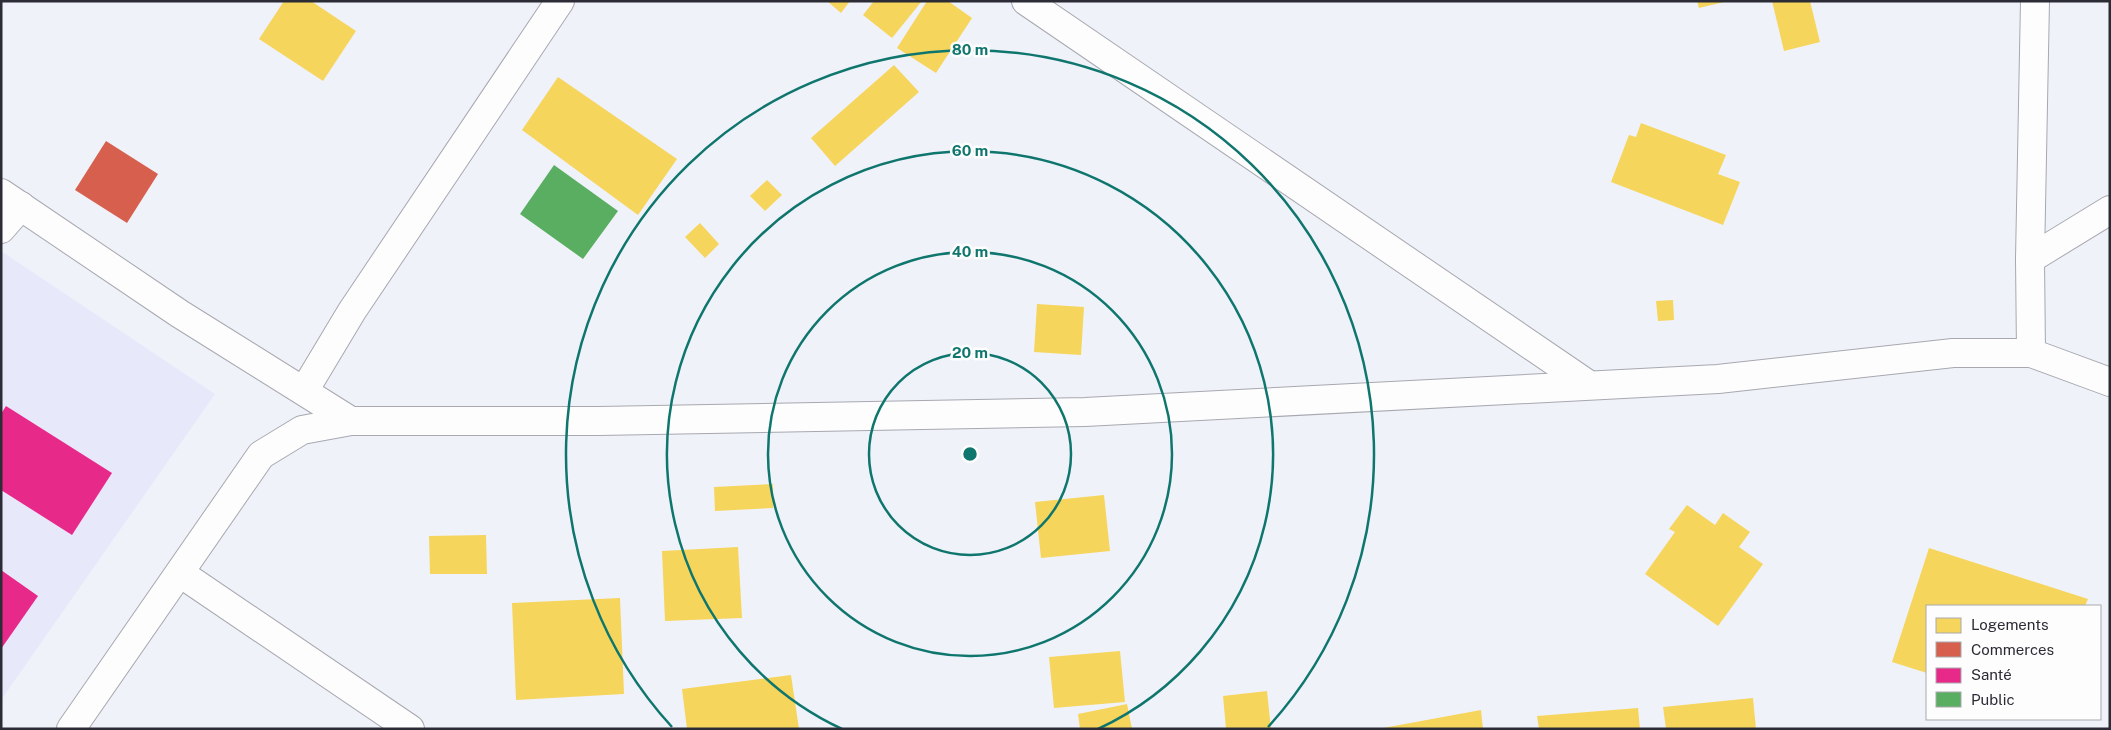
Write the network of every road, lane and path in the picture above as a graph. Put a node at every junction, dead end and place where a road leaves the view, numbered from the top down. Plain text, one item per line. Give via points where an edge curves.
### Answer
1 (560, 1) edge
2 (1026, 1) edge
3 (2035, 1) edge
4 (11, 199) edge
5 (2110, 210) edge
6 (1, 229) edge
7 (2030, 259) junction
8 (2031, 353) junction
9 (2110, 382) edge
10 (1589, 385) junction
11 (304, 391) junction
12 (351, 421) junction
13 (180, 573) junction
14 (71, 729) edge
15 (410, 729) edge

1 - 11 street via 352,311
2 - 10 street
3 - 7 street
4 - 6 street
4 - 11 street via 180,314
5 - 7 street
7 - 8 street
8 - 9 street
8 - 10 street via 1953,353 1718,379
10 - 12 street via 1085,412 599,421
11 - 12 street
12 - 13 street via 302,430 261,455
13 - 14 street
13 - 15 street

